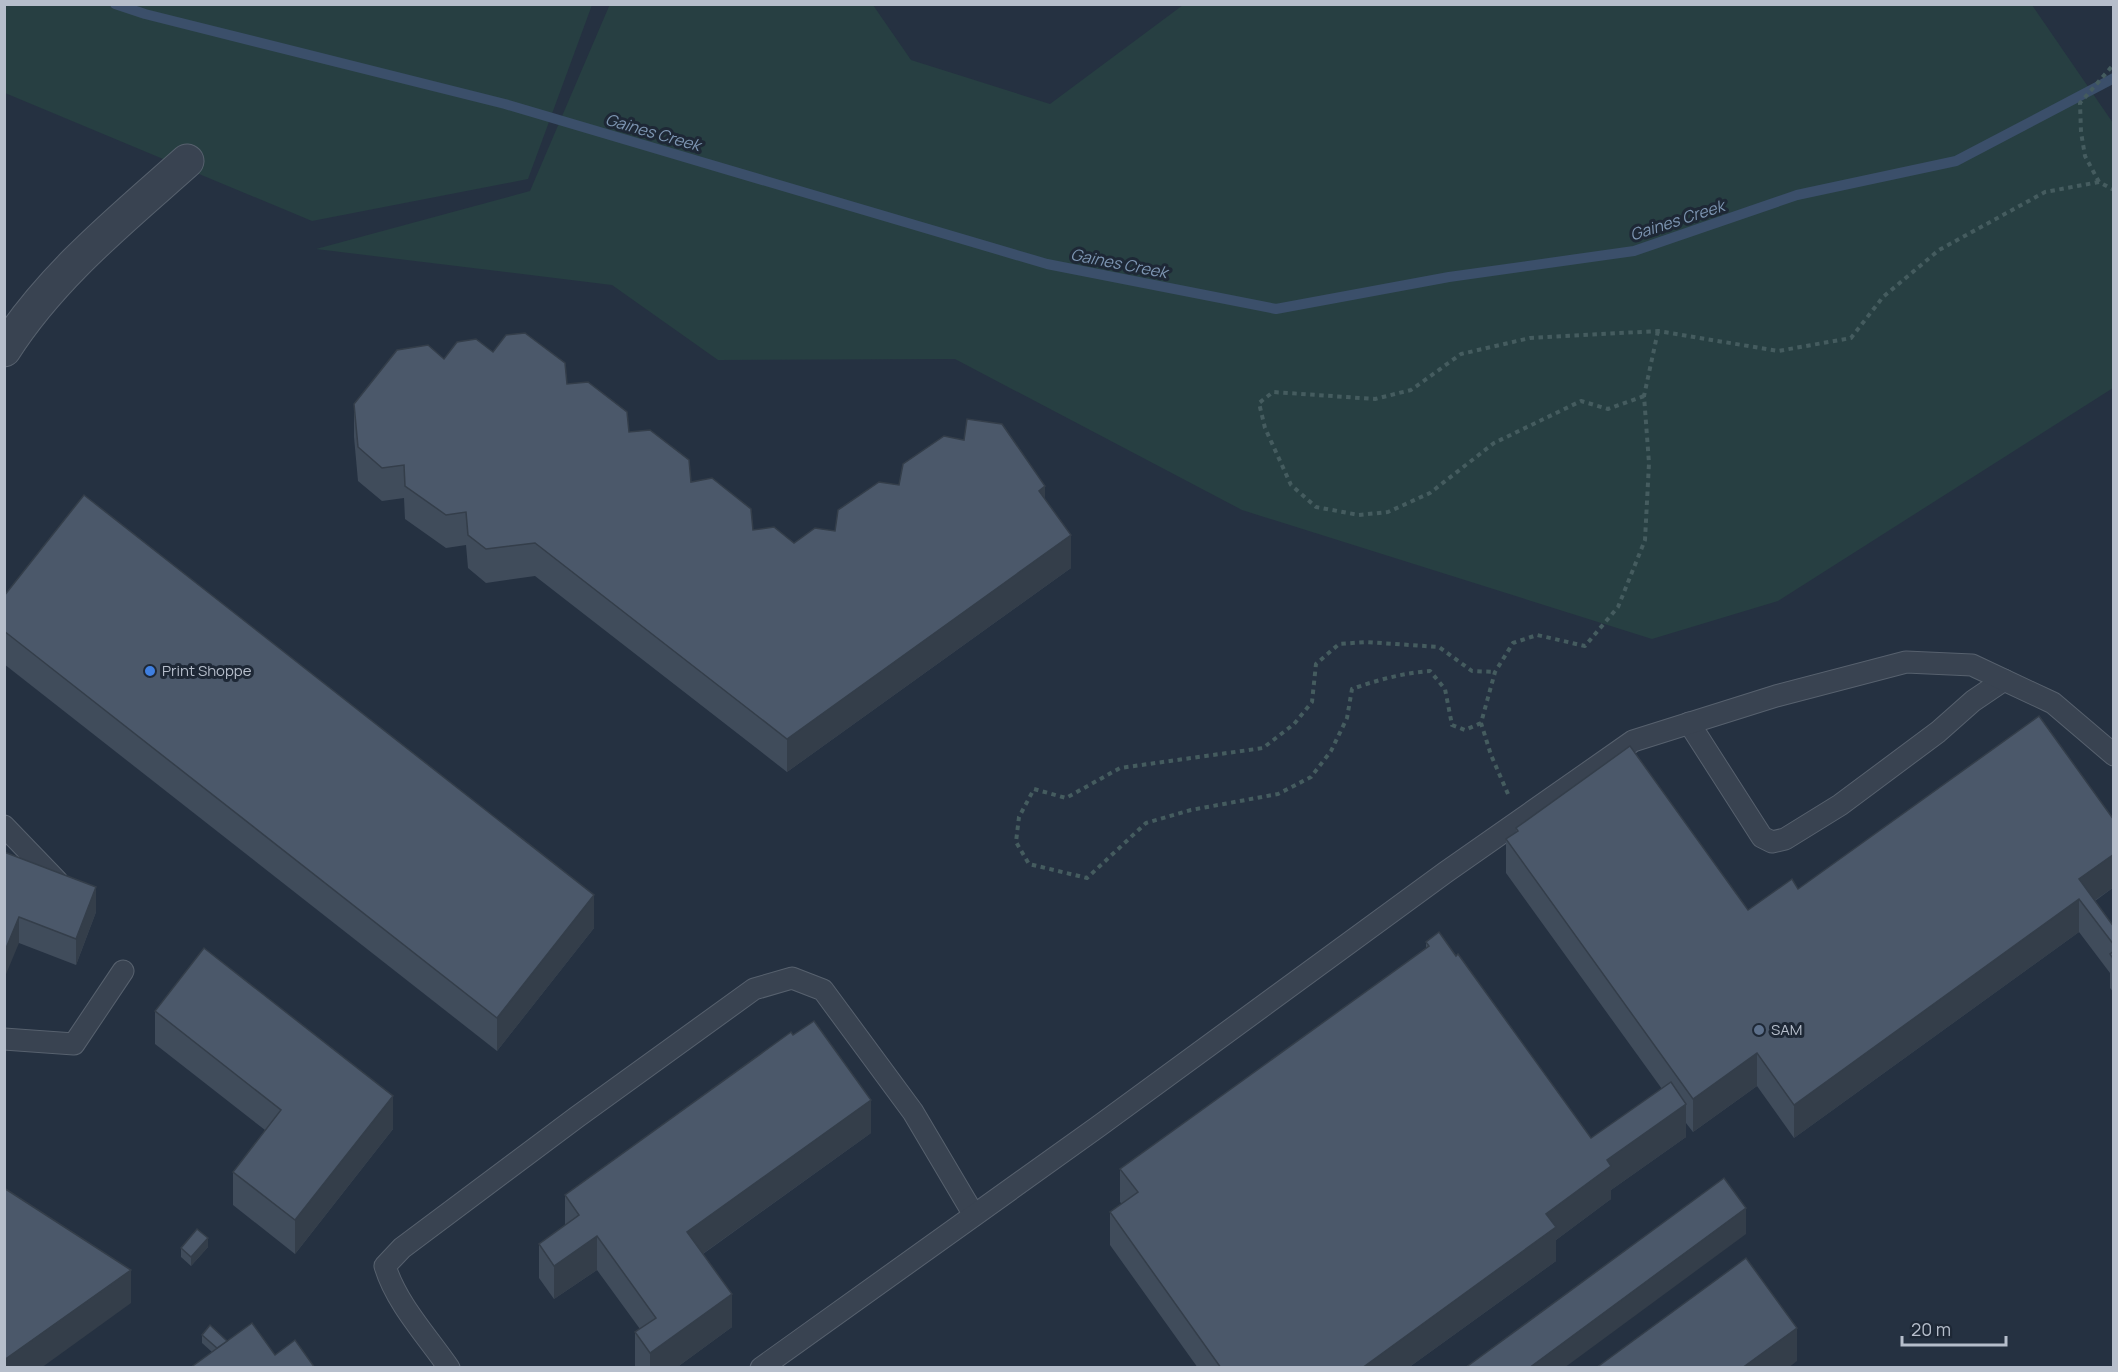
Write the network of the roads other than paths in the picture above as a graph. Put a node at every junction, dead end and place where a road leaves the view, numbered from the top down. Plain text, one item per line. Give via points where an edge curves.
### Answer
1 (187, 161) dead end
2 (4, 350) edge
3 (2004, 680) junction
4 (1689, 723) junction
5 (2114, 755) edge
6 (4, 826) edge
7 (57, 881) edge
8 (123, 971) dead end
9 (4, 1039) edge
10 (974, 1215) junction
11 (449, 1368) edge
12 (761, 1368) edge

1 - 2 street via 79,259
3 - 4 lane via 1972,665 1906,662
3 - 4 lane via 1840,805 1785,839 1772,842 1761,837
3 - 5 lane via 2053,703
4 - 10 lane via 1633,741
6 - 7 lane
8 - 9 lane via 74,1044
10 - 11 lane via 914,1112 823,990 792,978 764,986 754,989 577,1116 402,1248 386,1266 404,1304
10 - 12 lane

